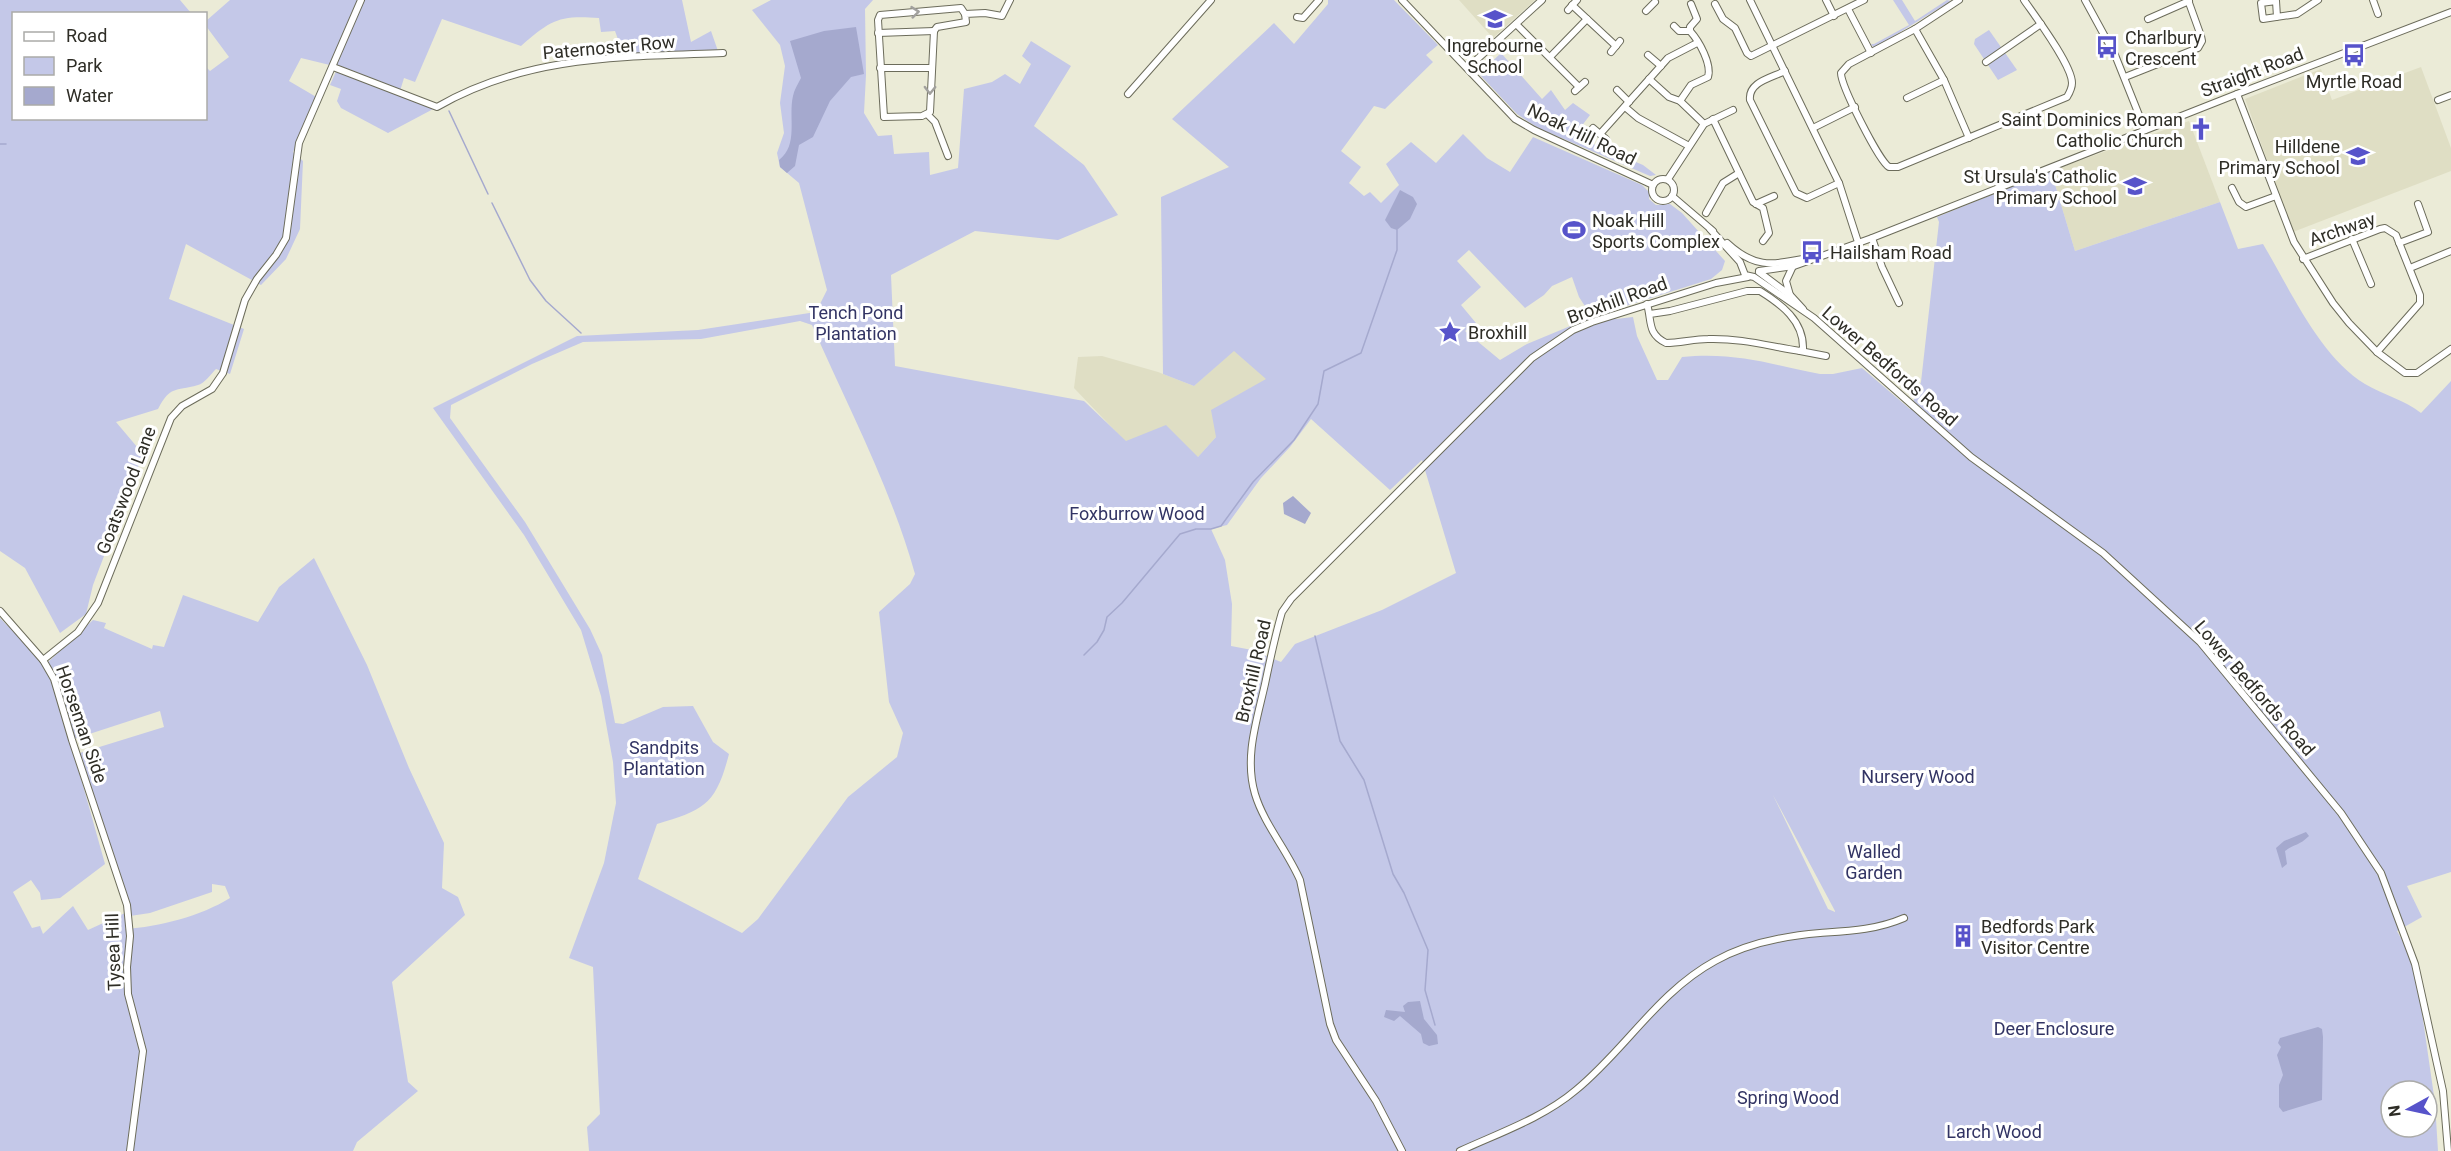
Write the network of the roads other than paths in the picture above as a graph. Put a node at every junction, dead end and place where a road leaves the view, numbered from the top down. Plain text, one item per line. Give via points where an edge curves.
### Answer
1 (361, 0) edge
2 (1010, 0) edge
3 (1211, 0) edge
4 (1319, 0) edge
5 (1402, 0) edge
6 (1542, 0) edge
7 (1644, 0) edge
8 (1750, 0) edge
9 (1826, 0) edge
10 (1864, 0) edge
11 (1958, 0) edge
12 (2024, 0) edge
13 (2085, 0) edge
14 (2318, 0) edge
15 (2373, 0) edge
16 (2188, 1) edge
17 (1690, 4) dead end
18 (1715, 4) dead end
19 (1572, 5) edge
20 (1650, 6) dead end
21 (1848, 9) junction
22 (2451, 12) edge
23 (965, 14) junction
24 (2378, 14) dead end
25 (1834, 16) junction
26 (1297, 17) dead end
27 (2277, 17) dead end
28 (1587, 19) junction
29 (2148, 19) dead end
30 (1516, 24) junction
31 (2041, 24) junction
32 (1674, 26) dead end
33 (1915, 28) junction
34 (934, 31) junction
35 (1690, 31) junction
36 (878, 33) junction
37 (1697, 43) junction
38 (1773, 47) junction
39 (1611, 52) dead end
40 (723, 53) dead end
41 (1871, 53) junction
42 (1648, 55) dead end
43 (1550, 57) junction
44 (1986, 62) dead end
45 (1473, 63) dead end
46 (1661, 66) junction
47 (333, 67) junction
48 (880, 68) junction
49 (931, 68) junction
50 (1785, 71) junction
51 (2125, 77) junction
52 (1649, 79) junction
53 (1944, 80) junction
54 (1580, 87) dead end
55 (1617, 90) dead end
56 (1128, 94) dead end
57 (2237, 94) junction
58 (2451, 95) edge
59 (1907, 98) dead end
60 (2438, 100) dead end
61 (1680, 101) junction
62 (1627, 104) junction
63 (1855, 107) junction
64 (1733, 110) dead end
65 (928, 115) junction
66 (1713, 119) junction
67 (1704, 124) junction
68 (1593, 128) dead end
69 (1813, 128) junction
70 (2145, 130) junction
71 (1600, 134) junction
72 (1969, 138) junction
73 (1606, 139) dead end
74 (1689, 146) junction
75 (948, 156) dead end
76 (1739, 173) junction
77 (1668, 179) junction
78 (1839, 183) junction
79 (1653, 185) junction
80 (2232, 188) dead end
81 (1672, 196) junction
82 (1773, 196) dead end
83 (2276, 196) junction
84 (2236, 197) junction
85 (2227, 201) dead end
86 (1756, 204) junction
87 (2418, 204) dead end
88 (1706, 213) dead end
89 (1710, 229) junction
90 (1872, 238) junction
91 (2352, 239) junction
92 (1763, 241) dead end
93 (1858, 242) junction
94 (2399, 243) junction
95 (2451, 251) edge
96 (1810, 259) junction
97 (2303, 259) junction
98 (1750, 260) junction
99 (1758, 262) junction
100 (1794, 266) junction
101 (1742, 268) junction
102 (2410, 268) junction
103 (1755, 274) junction
104 (1716, 283) junction
105 (2371, 284) dead end
106 (1791, 296) junction
107 (1899, 303) dead end
108 (1647, 304) junction
109 (1650, 314) junction
110 (1808, 314) junction
111 (2451, 349) edge
112 (1800, 351) junction
113 (2377, 352) junction
114 (1826, 356) dead end
115 (0, 611) edge
116 (43, 660) junction
117 (112, 860) joint
118 (1904, 918) dead end
119 (2447, 1095) edge
120 (130, 1151) edge
121 (1402, 1151) edge
122 (1460, 1151) edge
123 (2448, 1151) edge

1 - 47 street, Goatswood Lane
2 - 23 street via 1002,16
3 - 56 street
4 - 26 street via 1302,18
5 - 79 street, Noak Hill Road via 1515,119
6 - 30 street
7 - 20 street
8 - 38 street
9 - 25 street
10 - 21 street
11 - 33 street
12 - 31 street
13 - 51 street
14 - 27 street via 2297,14
15 - 24 street
16 - 29 street
16 - 51 street via 2201,36 2198,48
17 - 35 street via 1697,19
18 - 38 street via 1748,55
19 - 28 street
21 - 25 street
21 - 41 street
22 - 57 street, Straight Road
23 - 34 street via 966,22 937,27
36 -> 23 street via 880,15 961,8
25 - 38 street
28 - 39 street via 1618,44
28 - 43 street
30 - 43 street
30 - 45 street
31 - 44 street
31 - 72 street via 2071,77 2067,97
32 - 35 street via 1679,31
33 - 41 street
33 - 53 street
34 - 36 street
34 - 49 street
35 - 37 street
36 - 48 street
37 - 46 street
37 - 61 street via 1710,69 1709,75 1691,85
38 - 50 street
40 - 47 street, Paternoster Row via 606,58 551,65 482,84 437,107
41 - 63 street via 1845,66 1841,73
42 - 46 street
43 - 54 street
46 - 52 street
47 - 116 street, Goatswood Lane via 299,143 286,238 248,294 223,373 212,389 182,406 171,418 99,603 78,632
48 - 49 street
48 - 65 street via 884,117
49 -> 65 street
50 - 69 street
50 - 78 street via 1754,86 1750,100 1798,195 1811,196
51 - 70 street
52 - 61 street via 1669,97
52 - 62 street
53 - 59 street
53 - 72 street
55 - 62 street
57 - 70 street, Straight Road
57 - 83 street
58 - 60 street
61 - 67 street
62 - 71 street
62 - 74 street via 1638,118
63 - 69 street
63 - 72 street via 1880,159 1889,167 1898,167
64 - 66 street
65 - 75 street via 935,122
66 - 67 street
66 - 76 street
67 - 74 street
68 - 71 street
69 - 78 street
70 - 90 street, Straight Road
71 - 73 street
74 - 77 street
76 - 86 street
76 - 88 street via 1725,180
77 - 79 street
77 - 81 street via 1674,186
78 - 93 street
79 - 81 street, Noak Hill Road via 1656,198 1667,200
80 - 84 street
81 - 89 street, Noak Hill Road
82 - 86 street
83 - 84 street via 2246,207
83 - 97 street
84 - 85 street
86 - 92 street via 1763,208 1772,235
87 - 94 street via 2428,232
89 - 98 street, Noak Hill Road
89 - 101 street, Noak Hill Road
90 - 93 street, Straight Road
90 - 107 street
91 - 94 street, Archway via 2385,228 2396,235
91 - 97 street, Archway
91 - 105 street
93 - 96 street, Straight Road
94 - 102 street, Archway
95 - 102 street
96 - 99 street, Noak Hill Road via 1769,265
96 - 100 street, Straight Road
97 - 113 street via 2333,303
98 - 99 street, Noak Hill Road
98 - 101 street
99 - 103 street
100 - 103 street, Straight Road
100 - 106 street via 1786,281
101 - 103 street, Noak Hill Road
101 - 104 street, Broxhill Road
102 - 113 street, Archway via 2420,303
103 - 104 street, Broxhill Road
103 - 106 street, Lower Bedfords Road
103 - 110 street, Lower Bedfords Road
104 - 108 street, Broxhill Road
106 - 110 street, Lower Bedfords Road
108 - 109 street
108 - 121 street, Broxhill Road via 1573,330 1532,358 1282,612 1250,750 1254,792 1300,879 1336,1040 1376,1101
109 - 112 street via 1652,333 1666,343 1733,340
109 - 112 street via 1760,291 1795,320 1803,341
110 - 119 street, Lower Bedfords Road via 1971,457 2103,554 2200,642 2342,813 2381,873 2411,956
111 - 113 street via 2412,374 2400,371
112 - 114 street
115 - 116 street, Horseman Side
116 - 117 street, Horseman Side via 54,679
117 - 120 street, Tysea Hill via 129,918 128,994 143,1051
118 - 122 street via 1852,932 1775,939 1715,960 1658,1005 1575,1092 1534,1117
119 - 123 street, Lower Bedfords Road

